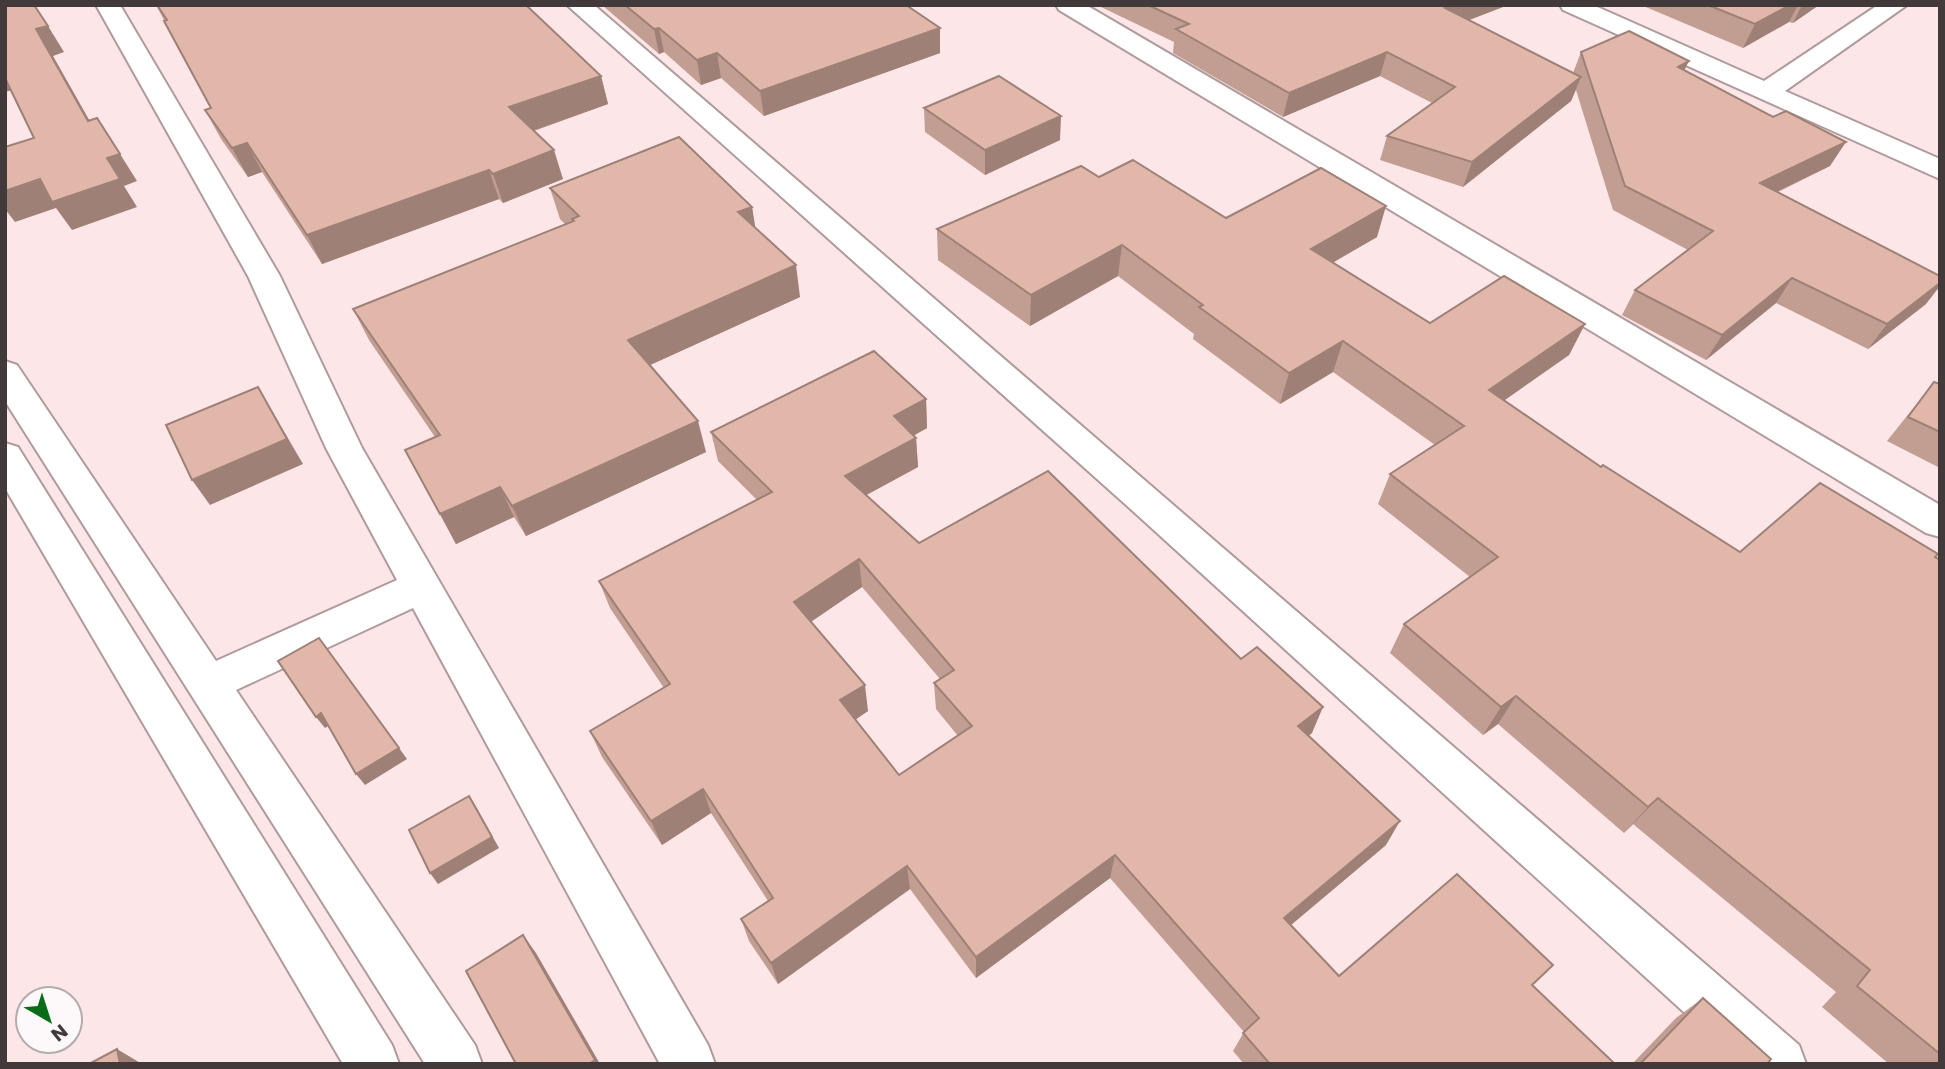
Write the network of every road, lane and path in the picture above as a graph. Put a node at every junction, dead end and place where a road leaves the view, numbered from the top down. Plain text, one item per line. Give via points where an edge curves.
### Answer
1 (108, 5) edge
2 (1068, 5) edge
3 (1573, 5) edge
4 (1895, 5) edge
5 (588, 7) edge
6 (1768, 91) junction
7 (1940, 170) edge
8 (5, 373) edge
9 (5, 456) edge
10 (1940, 523) edge
11 (423, 586) junction
12 (207, 684) junction
13 (373, 1064) edge
14 (456, 1064) edge
15 (689, 1064) edge
16 (1780, 1064) edge

1 - 11 street via 264,276 344,448
2 - 10 street
3 - 6 street
4 - 6 street
5 - 16 street
6 - 7 street
8 - 12 street
9 - 13 street
11 - 12 street
11 - 15 street
12 - 14 street

